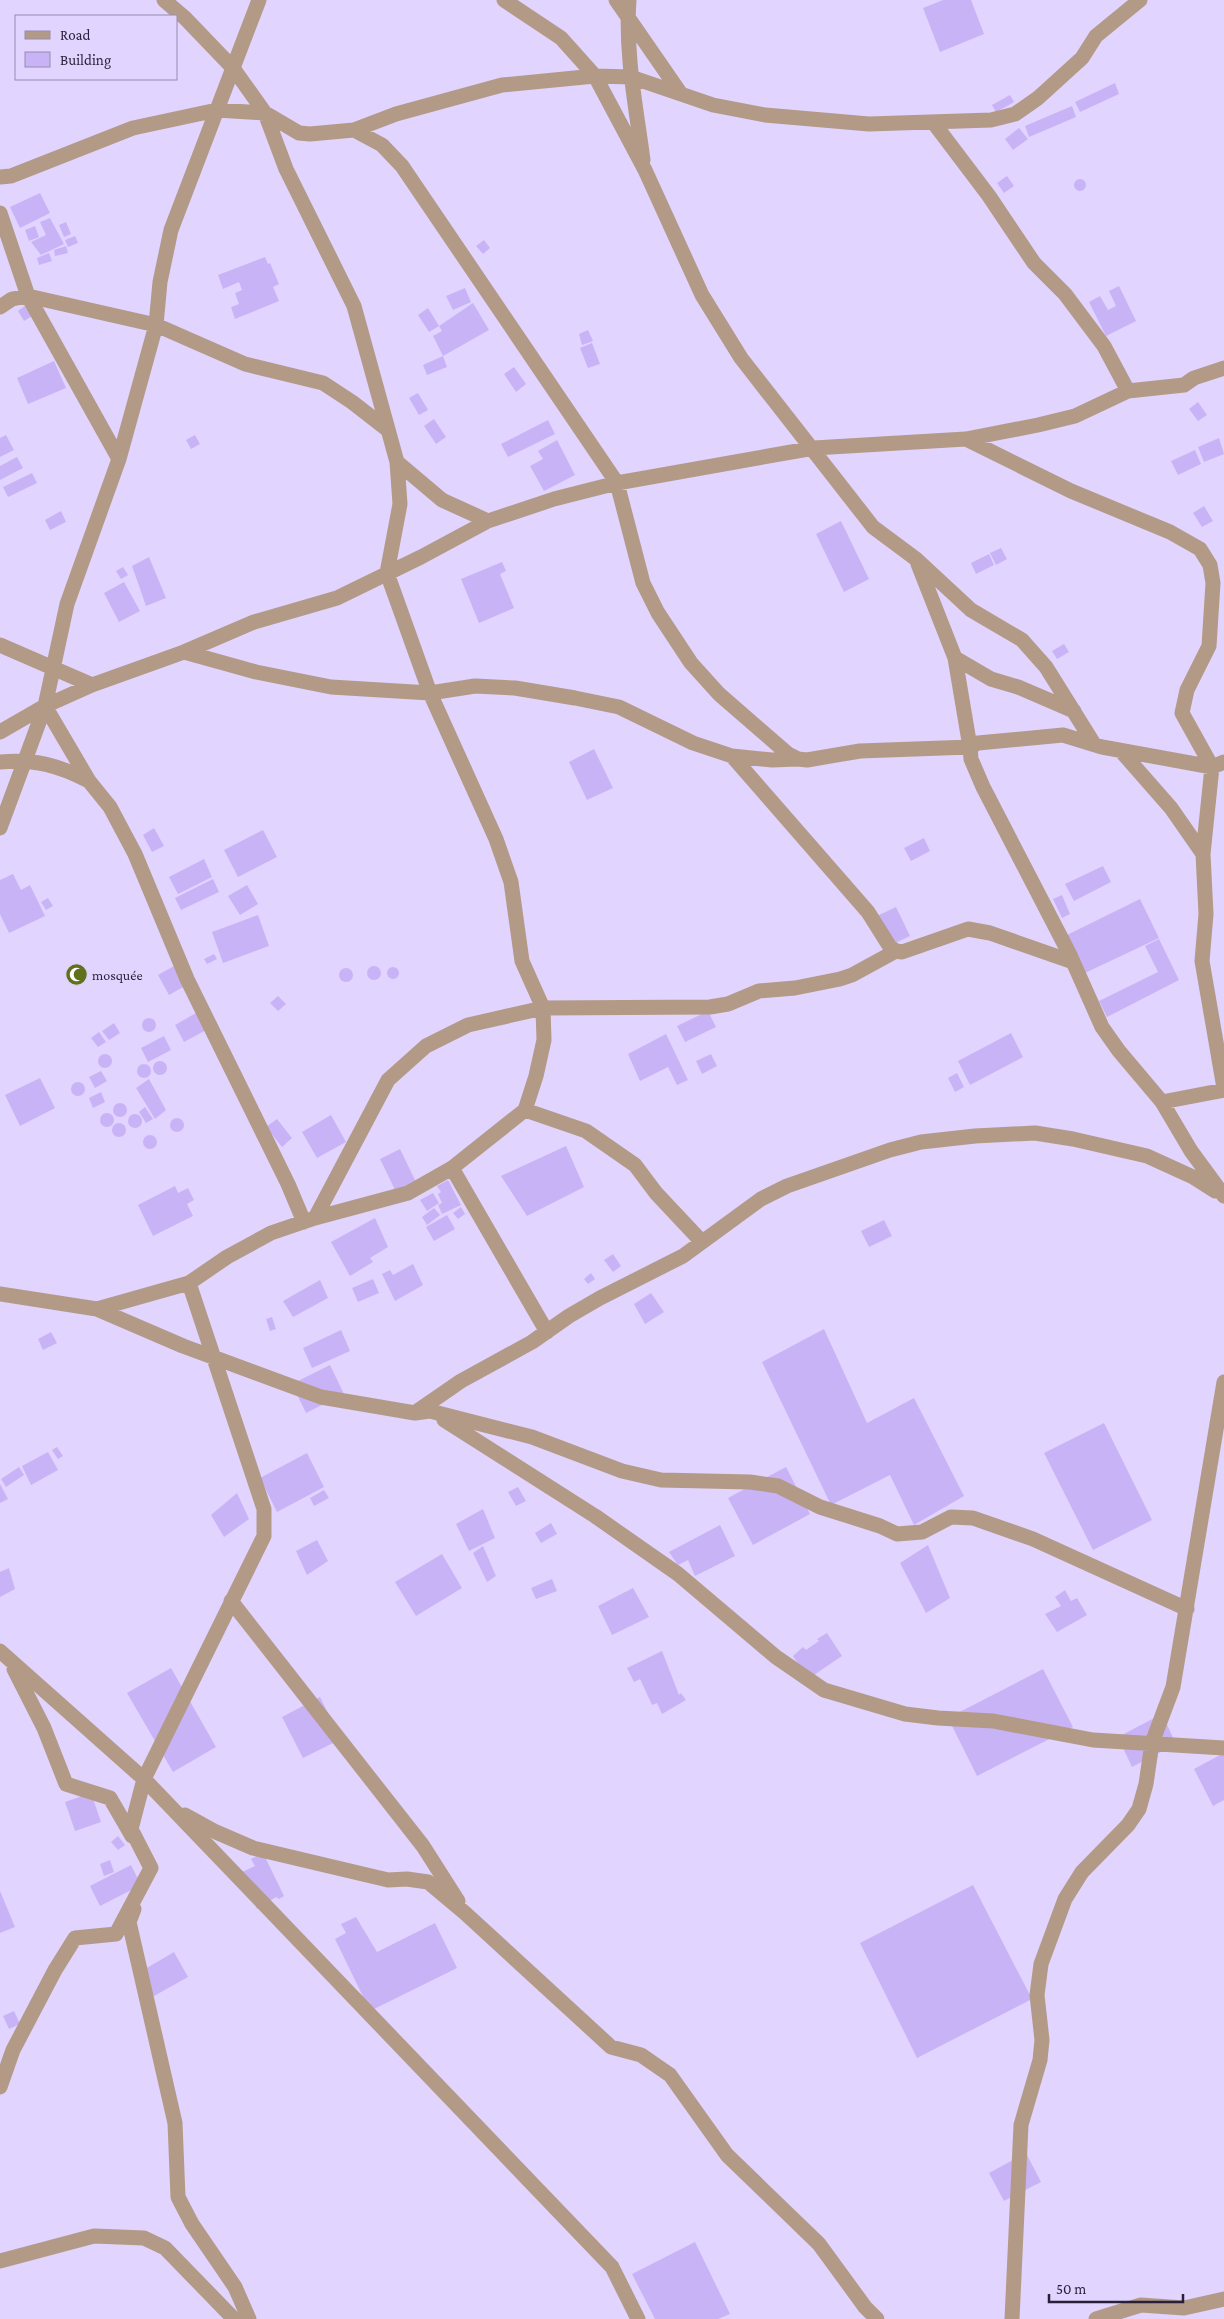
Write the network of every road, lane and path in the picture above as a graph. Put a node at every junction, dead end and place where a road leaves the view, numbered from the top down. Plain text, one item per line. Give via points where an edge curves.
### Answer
1 (164, 0) edge
2 (259, 0) edge
3 (504, 0) edge
4 (616, 0) edge
5 (630, 0) edge
6 (1140, 0) edge
7 (628, 18) junction
8 (233, 68) junction
9 (595, 76) junction
10 (631, 77) junction
11 (682, 94) junction
12 (217, 110) junction
13 (265, 113) junction
14 (933, 122) junction
15 (354, 130) junction
16 (645, 170) junction
17 (0, 177) edge
18 (0, 213) edge
19 (28, 296) junction
20 (0, 307) edge
21 (156, 325) junction
22 (1224, 368) edge
23 (1128, 391) junction
24 (388, 430) junction
25 (966, 439) junction
26 (814, 448) junction
27 (119, 459) junction
28 (397, 462) junction
29 (617, 483) junction
30 (488, 521) junction
31 (916, 559) junction
32 (387, 573) junction
33 (0, 645) edge
34 (184, 652) junction
35 (954, 658) junction
36 (53, 668) junction
37 (92, 684) junction
38 (430, 693) junction
39 (45, 706) junction
40 (1074, 711) junction
41 (0, 732) edge
42 (1094, 744) junction
43 (970, 747) junction
44 (1121, 751) junction
45 (732, 756) junction
46 (798, 759) junction
47 (25, 760) junction
48 (0, 762) edge
49 (1218, 765) edge
50 (89, 780) junction
51 (0, 828) edge
52 (1203, 854) junction
53 (896, 951) junction
54 (1073, 962) junction
55 (542, 1008) junction
56 (1224, 1089) edge
57 (1162, 1102) junction
58 (525, 1110) junction
59 (452, 1168) junction
60 (1224, 1197) edge
61 (309, 1220) junction
62 (702, 1242) junction
63 (189, 1283) junction
64 (0, 1294) edge
65 (98, 1309) junction
66 (547, 1332) junction
67 (216, 1358) junction
68 (1224, 1382) edge
69 (430, 1411) junction
70 (414, 1413) junction
71 (231, 1602) junction
72 (1187, 1609) junction
73 (5, 1656) edge
74 (1152, 1743) junction
75 (1224, 1748) edge
76 (144, 1779) junction
77 (171, 1808) junction
78 (151, 1868) junction
79 (465, 1913) junction
80 (0, 2087) edge
81 (0, 2261) edge
82 (1224, 2299) edge
83 (234, 2319) edge
84 (249, 2319) edge
85 (638, 2319) edge
86 (877, 2319) edge
87 (1012, 2319) edge
88 (1096, 2319) edge

1 - 8 street
2 - 8 street
3 - 9 street via 561,38
4 - 7 street
5 - 7 street
6 - 14 street via 1096,36 1082,58 1058,82 1015,114 991,120
7 - 10 street
7 - 11 street
8 - 12 street
8 - 13 street
9 - 10 street
9 - 15 street via 502,85 405,111
9 - 16 street
10 - 11 street
10 - 16 street
11 - 14 street via 713,105 765,115 869,124
12 - 13 street
12 - 17 street via 133,128 11,176
12 - 21 street via 171,230 160,282
13 - 15 street via 298,133
13 - 24 street via 298,194 354,306
14 - 23 street via 1034,263 1065,294 1104,346
15 - 29 street via 382,146 402,166
16 - 26 street via 702,295 736,350
18 - 19 street
19 - 20 street via 12,299
19 - 21 street
19 - 27 street
21 - 24 street via 245,364 322,383
21 - 27 street
22 - 23 street via 1194,378 1184,385
23 - 25 street via 1075,416
24 - 28 street
25 - 26 street
25 - 49 street via 1071,491 1170,532 1200,549 1210,565 1213,583 1210,646 1187,690 1182,713
26 - 29 street
26 - 31 street via 873,526
27 - 36 street via 67,604
28 - 30 street via 442,500
28 - 32 street via 400,504
29 - 30 street
29 - 46 street via 643,583 658,613 691,663 719,694
30 - 32 street
31 - 35 street
31 - 40 street via 971,610 1022,640 1046,667
32 - 34 street via 337,598 254,622
32 - 38 street
33 - 36 street
34 - 37 street
34 - 38 street via 256,672 331,686
35 - 40 street via 991,679
35 - 43 street
36 - 37 street
36 - 39 street
37 - 39 street
38 - 45 street via 474,686 515,688 619,707 693,743
38 - 55 street via 496,839 511,882 522,961
39 - 41 street
39 - 47 street
39 - 50 street
40 - 42 street
42 - 43 street via 1063,735 978,743
42 - 44 street
43 - 46 street via 860,751
43 - 54 street via 971,759 983,787
44 - 49 street
44 - 52 street via 1171,808
45 - 46 street
45 - 53 street via 868,912 890,947
47 - 48 street
47 - 50 street via 67,770
47 - 51 street
49 - 52 street
50 - 61 street via 110,807 135,854 187,979
52 - 56 street via 1206,914 1202,961
53 - 54 street via 902,952 968,929 990,933
53 - 55 street via 840,979 759,991 728,1004 710,1007
54 - 57 street via 1102,1027
55 - 58 street via 544,1040
55 - 61 street via 468,1025 426,1046 388,1080
56 - 57 street
57 - 60 street
58 - 59 street
58 - 62 street via 586,1131 635,1165 656,1193
59 - 61 street via 408,1193
59 - 66 street
60 - 62 street via 1193,1177 1147,1156 1035,1133 975,1136 922,1142 890,1150 787,1186 761,1199
61 - 63 street via 271,1233
62 - 66 street via 683,1256 600,1298
63 - 65 street
63 - 67 street
64 - 65 street
65 - 67 street
66 - 70 street via 461,1381
67 - 70 street via 321,1398
67 - 71 street via 264,1509 264,1536
68 - 72 street
69 - 70 street
69 - 72 street via 532,1437 622,1471 661,1480 750,1482 778,1486 820,1507 898,1534 922,1532 951,1518 973,1518 1033,1539
69 - 74 street via 595,1516 678,1574 776,1657 824,1690 905,1714 993,1721 1093,1740
71 - 76 street
71 - 79 street via 423,1846
72 - 74 street via 1173,1687
73 - 76 street
73 - 78 street via 44,1728 66,1784 110,1798
74 - 75 street
74 - 87 street via 1139,1809 1128,1825 1082,1872 1065,1899 1041,1964 1037,1995 1041,2050 1021,2125
76 - 77 street
76 - 78 street via 131,1829
77 - 79 street via 254,1848 388,1880 428,1882
77 - 85 street via 612,2267
78 - 80 street via 116,1934 75,1938 13,2050
78 - 84 street via 129,1922 175,2123 178,2197 192,2224 235,2287
79 - 86 street via 611,2047 640,2055 670,2075 727,2154 819,2244
81 - 83 street via 94,2236 144,2238 165,2248
82 - 88 street via 1184,2308 1141,2305

